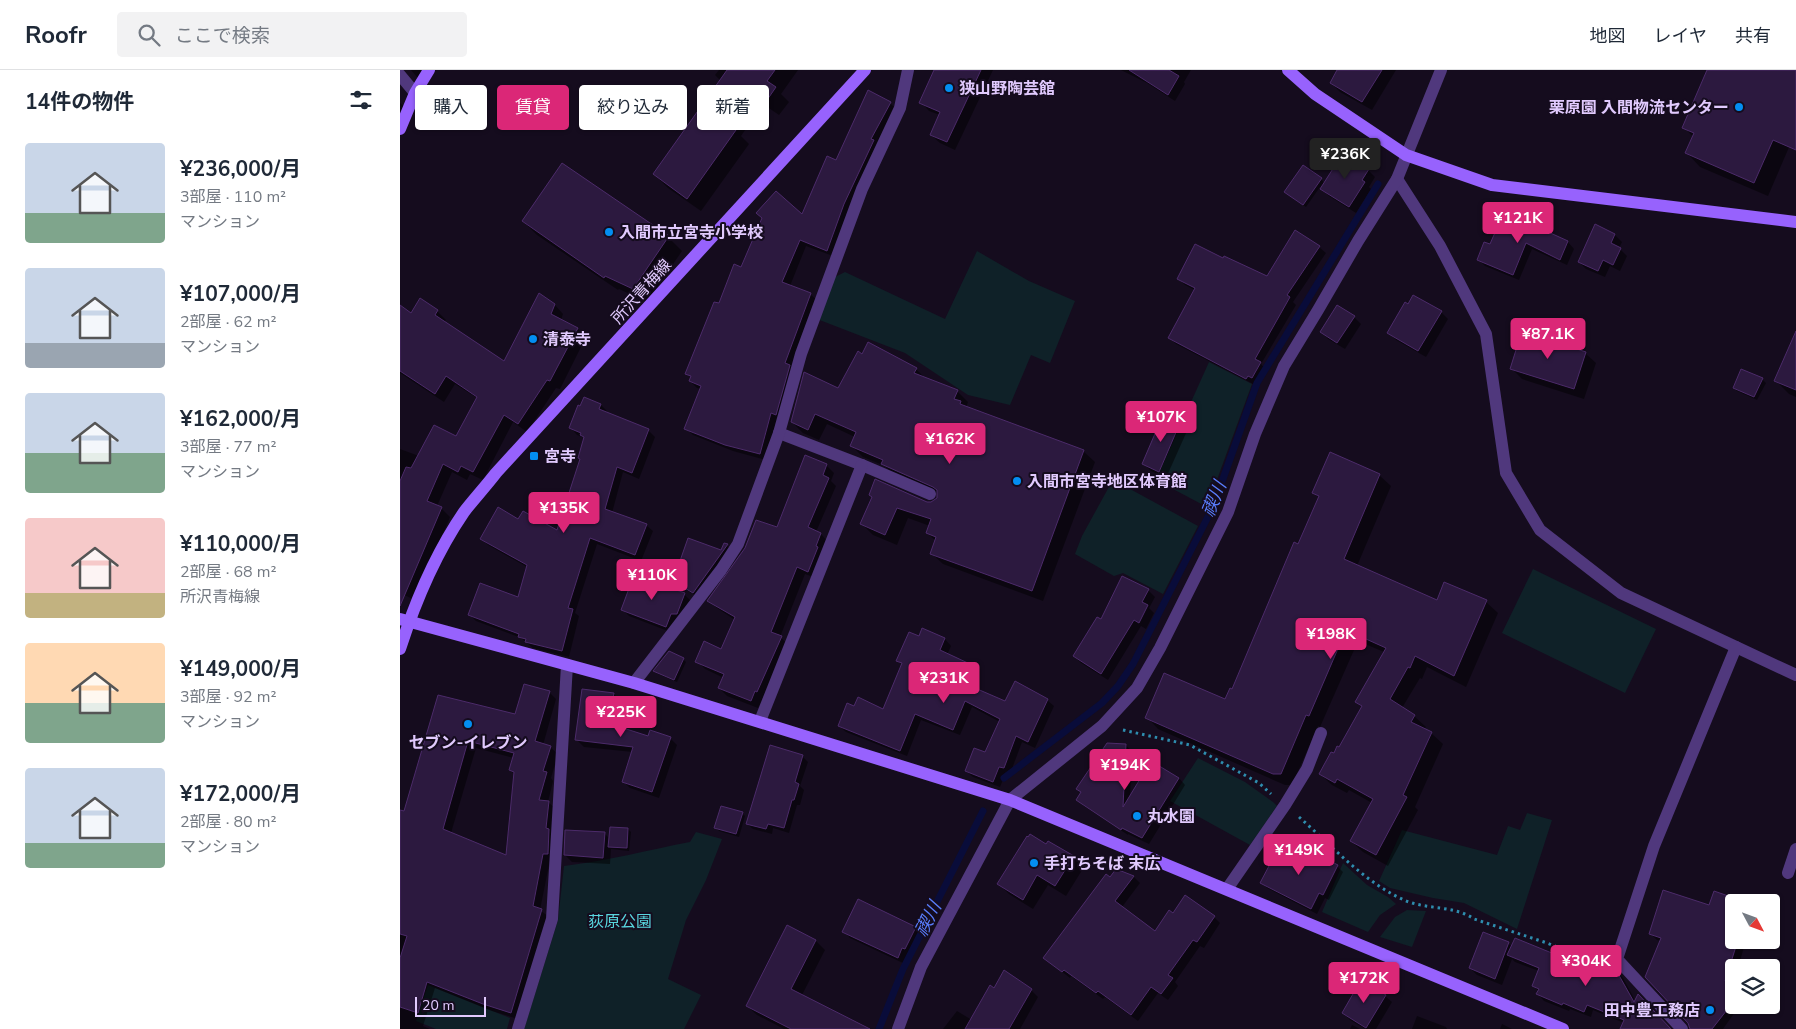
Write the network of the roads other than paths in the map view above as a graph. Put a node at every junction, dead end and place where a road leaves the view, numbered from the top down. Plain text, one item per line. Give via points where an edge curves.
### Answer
1 (429, 70) edge
2 (865, 70) edge
3 (908, 70) edge
4 (1288, 70) edge
5 (1441, 70) edge
6 (400, 75) edge
7 (420, 85) edge
8 (415, 93) joint
9 (400, 129) edge
10 (1406, 156) junction
11 (1397, 179) junction
12 (1796, 222) edge
13 (778, 433) junction
14 (862, 465) junction
15 (930, 494) dead end
16 (404, 621) edge
17 (1736, 647) junction
18 (400, 649) edge
19 (567, 664) junction
20 (1796, 676) edge
21 (634, 683) junction
22 (760, 721) junction
23 (1321, 733) dead end
24 (1010, 800) junction
25 (1796, 849) edge
26 (1788, 873) dead end
27 (1227, 889) junction
28 (518, 1029) edge
29 (898, 1029) edge
30 (1563, 1029) edge
31 (1682, 1029) edge

1 - 7 street
2 - 16 street, 所沢青梅線 via 464,512
3 - 13 street via 900,108 862,189 801,354
4 - 10 street via 1315,94
5 - 10 street
6 - 8 street
8 - 9 street
10 - 11 street
10 - 12 street via 1492,185
11 - 17 street via 1440,246 1486,334 1506,473 1540,530 1621,593
11 - 24 street via 1284,366 1255,434 1228,512 1137,688 1102,726
13 - 14 street
13 - 21 street via 738,544
14 - 15 street
14 - 22 street
16 - 18 street, 所沢青梅線
16 - 19 street
17 - 20 street
17 - 31 street via 1654,846 1617,960
19 - 21 street
19 - 28 street via 552,919
21 - 22 street
22 - 24 street
23 - 27 street via 1307,769
24 - 27 street
24 - 29 street via 921,967
25 - 26 street
27 - 30 street

